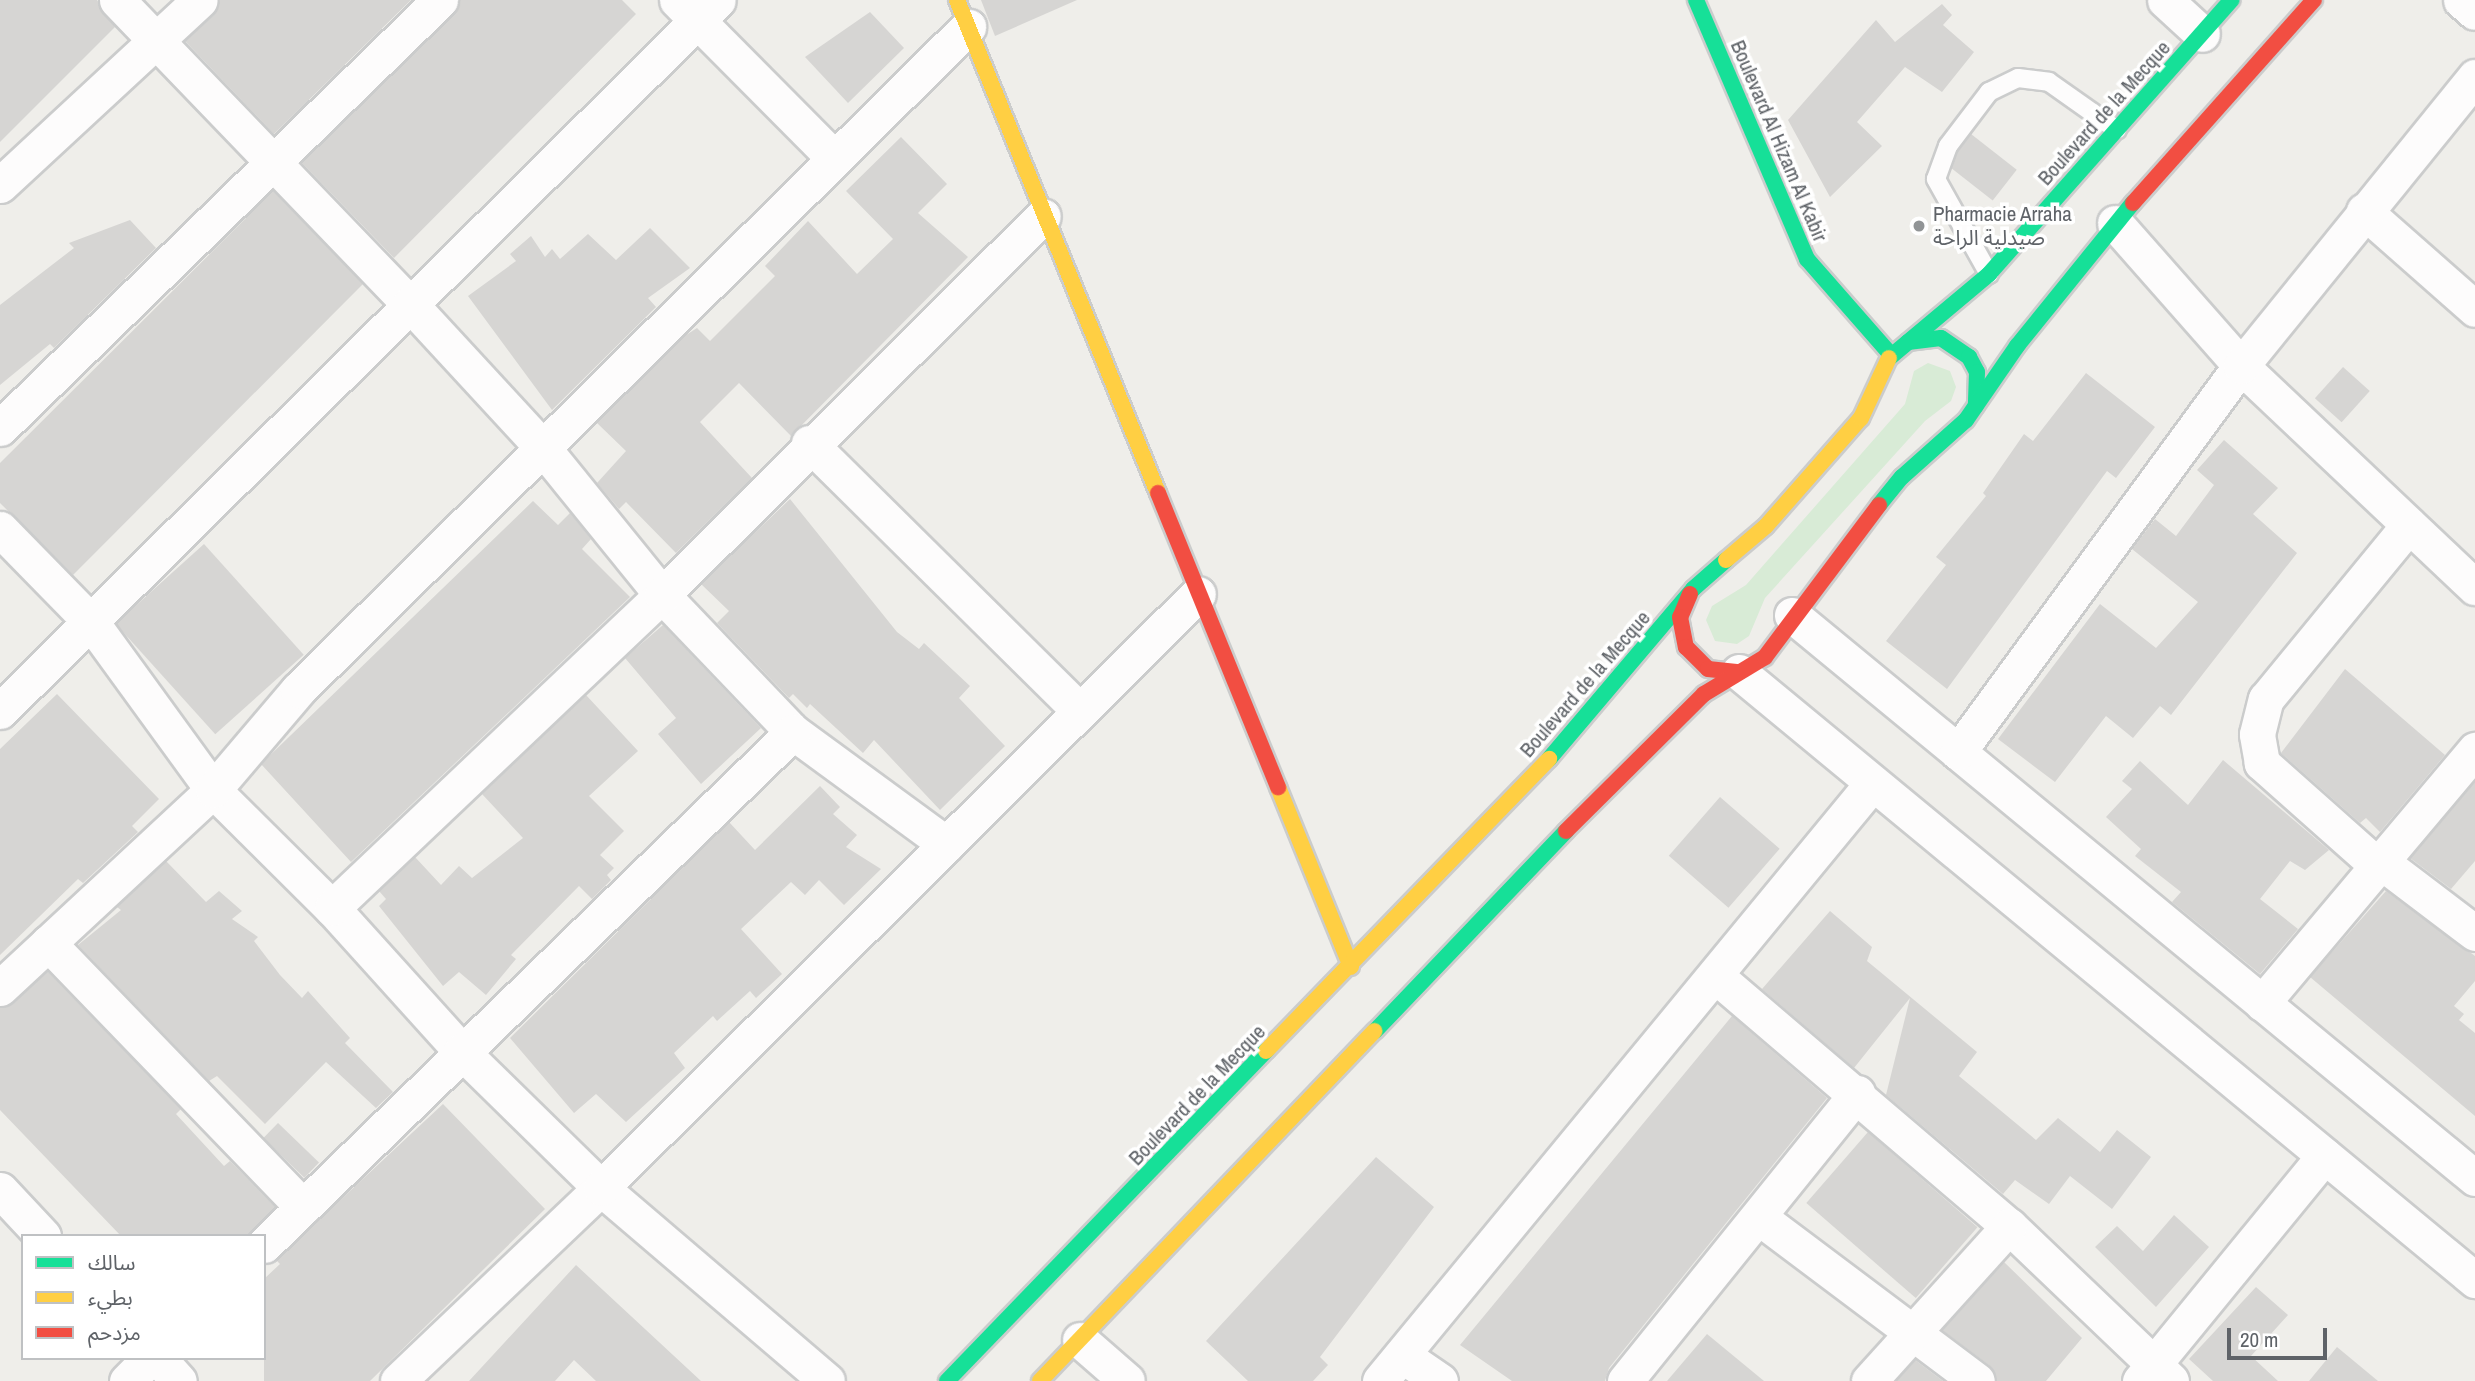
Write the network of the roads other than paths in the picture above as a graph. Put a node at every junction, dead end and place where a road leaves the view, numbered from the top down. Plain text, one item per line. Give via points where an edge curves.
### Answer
1 (117, 0) edge
2 (200, 0) edge
3 (440, 0) edge
4 (1696, 0) edge
5 (2165, 0) edge
6 (2231, 0) edge
7 (2315, 0) edge
8 (2461, 0) edge
9 (698, 7) edge
10 (2475, 12) edge
11 (962, 14) edge
12 (2203, 34) junction
13 (158, 43) junction
14 (2475, 77) edge
15 (2117, 130) junction
16 (832, 156) junction
17 (273, 166) junction
18 (0, 185) edge
19 (2364, 211) junction
20 (1043, 216) junction
21 (2115, 223) junction
22 (1989, 274) junction
23 (410, 304) junction
24 (2475, 309) edge
25 (1908, 342) junction
26 (1891, 355) junction
27 (2241, 366) junction
28 (1976, 406) junction
29 (0, 428) edge
30 (809, 443) junction
31 (543, 448) junction
32 (2409, 525) junction
33 (0, 529) edge
34 (2475, 587) edge
35 (1693, 589) junction
36 (1198, 594) junction
37 (662, 595) junction
38 (1792, 615) junction
39 (91, 622) junction
40 (1739, 672) junction
41 (0, 711) edge
42 (1080, 711) junction
43 (793, 732) junction
44 (2475, 750) edge
45 (1958, 752) junction
46 (1871, 785) junction
47 (213, 790) junction
48 (946, 844) junction
49 (2381, 865) junction
50 (332, 908) junction
51 (2475, 933) edge
52 (48, 943) junction
53 (1351, 967) junction
54 (1717, 977) junction
55 (0, 989) edge
56 (2262, 1003) junction
57 (461, 1051) junction
58 (1857, 1093) junction
59 (2324, 1156) junction
60 (2475, 1178) edge
61 (601, 1188) junction
62 (0, 1190) edge
63 (303, 1208) junction
64 (1760, 1218) junction
65 (2009, 1226) junction
66 (41, 1234) edge
67 (266, 1243) edge
68 (2475, 1280) edge
69 (1913, 1333) junction
70 (1080, 1340) junction
71 (1402, 1355) junction
72 (148, 1360) edge
73 (160, 1360) edge
74 (2154, 1375) edge
75 (127, 1381) edge
76 (179, 1381) edge
77 (398, 1381) edge
78 (827, 1381) edge
79 (947, 1381) edge
80 (1040, 1381) edge
81 (1127, 1381) edge
82 (1380, 1381) edge
83 (1440, 1381) edge
84 (1625, 1381) edge
85 (1869, 1381) edge
86 (1977, 1381) edge

1 - 13 street
2 - 13 street
3 - 17 street
4 - 26 main road, Boulevard Al Hizam Al Kabir via 1807,259
5 - 12 street
6 - 12 main road, Boulevard de la Mecque
7 - 21 main road
8 - 10 street
9 - 16 street
9 - 23 street
11 - 16 street
11 - 20 main road
12 - 15 main road, Boulevard de la Mecque
13 - 17 street
13 - 18 street
14 - 19 street
15 - 22 main road, Boulevard de la Mecque
15 - 22 lane via 2049,82 2018,78 1989,92 1948,146 1936,179
16 - 31 street
17 - 23 street
17 - 29 street
19 - 24 street
19 - 27 street
20 - 30 street
20 - 36 main road
21 - 27 street
21 - 28 main road
22 - 25 main road, Boulevard de la Mecque
23 - 31 street
23 - 39 street
25 - 26 main road, Boulevard de la Mecque
25 - 28 main road via 1924,337 1956,345 1977,372
26 - 35 main road, Boulevard de la Mecque via 1861,418 1766,526
27 - 32 street
27 - 45 street
28 - 38 main road via 1902,477
30 - 37 street
30 - 42 street
31 - 37 street
31 - 47 street via 298,690
32 - 34 street
32 - 49 street via 2266,699 2257,734 2262,763
33 - 39 street
35 - 40 main road via 1680,617 1686,648 1708,668
35 - 53 main road, Boulevard de la Mecque via 1574,733
36 - 42 street
36 - 53 main road
37 - 43 street
37 - 50 street
38 - 40 main road via 1765,657
38 - 45 street
39 - 41 street
39 - 47 street
40 - 46 street via 1775,698
40 - 70 main road via 1669,725 1582,811
42 - 48 street
43 - 48 street
43 - 57 street
44 - 49 street
45 - 56 street
46 - 54 street
46 - 59 street
47 - 50 street
47 - 52 street
48 - 61 street
49 - 51 street
49 - 56 street
50 - 57 street
52 - 55 street
52 - 63 street
53 - 79 main road, Boulevard de la Mecque
54 - 58 street
54 - 71 street
56 - 60 street
57 - 61 street
57 - 63 street
58 - 64 street
58 - 65 street
59 - 68 street
59 - 74 street
61 - 77 street
61 - 78 street
62 - 66 street
63 - 67 street
64 - 69 street
64 - 84 street
65 - 69 street
65 - 74 street
69 - 85 street
69 - 86 street
70 - 80 main road
70 - 81 street
71 - 82 street
71 - 83 street
72 - 75 street
73 - 76 street

